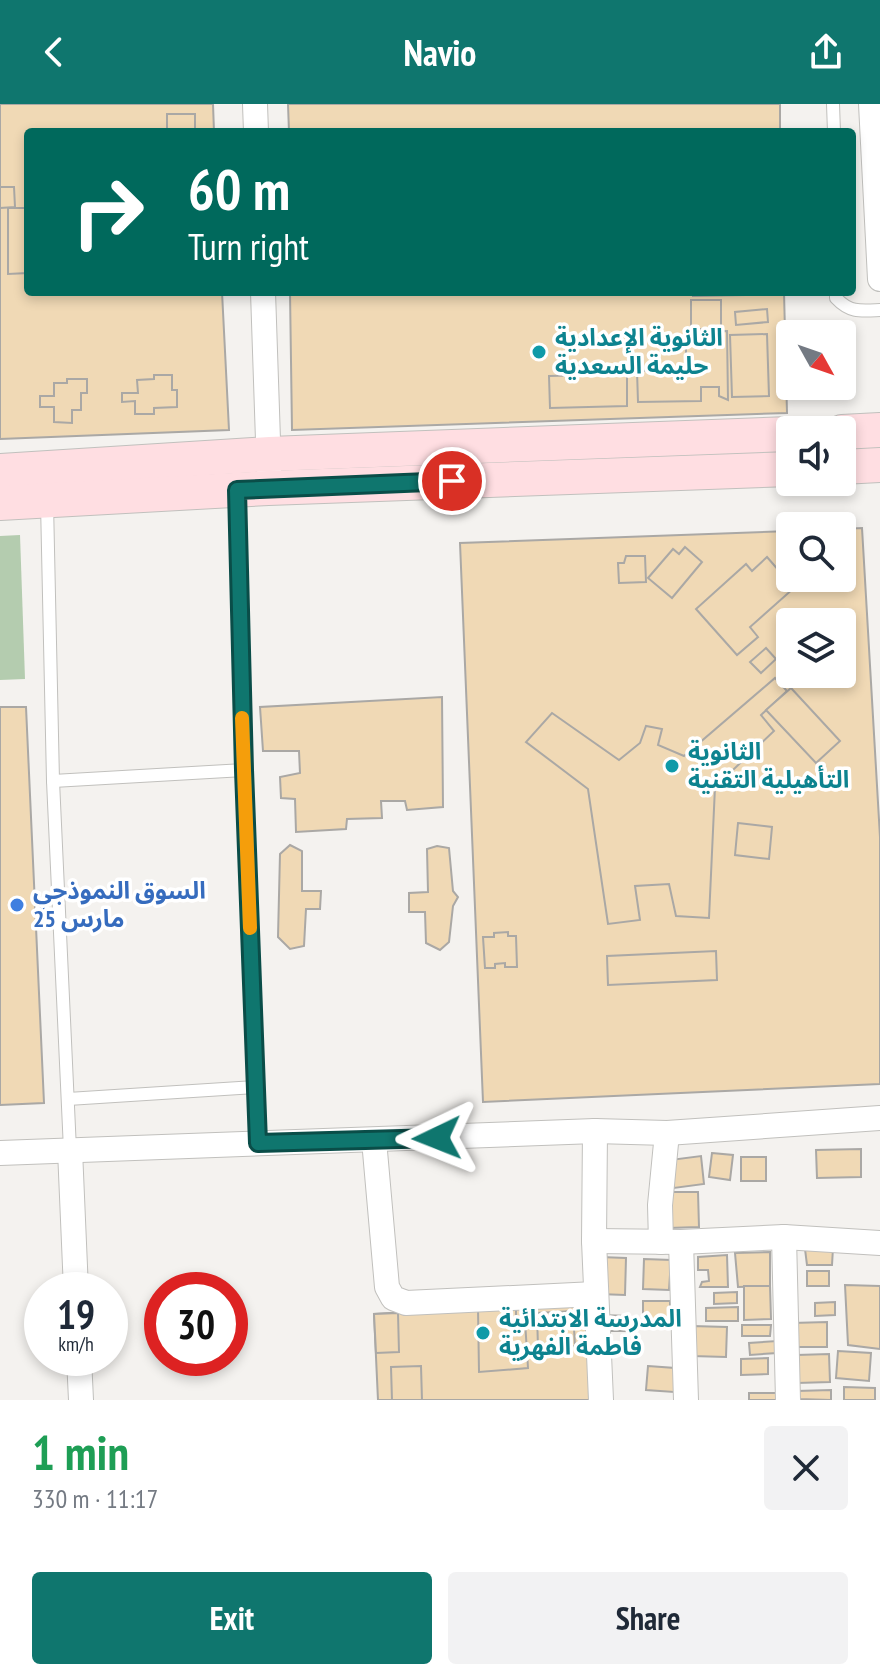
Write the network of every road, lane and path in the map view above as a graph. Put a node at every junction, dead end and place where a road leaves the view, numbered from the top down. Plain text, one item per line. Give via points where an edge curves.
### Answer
1 (255, 104) edge
2 (833, 104) edge
3 (871, 104) edge
4 (256, 128) edge
5 (834, 128) edge
6 (880, 279) edge
7 (263, 296) edge
8 (836, 296) edge
9 (880, 310) edge
10 (880, 430) edge
11 (856, 431) edge
12 (776, 435) edge
13 (270, 454) junction
14 (880, 465) edge
15 (856, 466) edge
16 (776, 470) edge
17 (0, 471) edge
18 (252, 489) junction
19 (47, 500) junction
20 (0, 503) edge
21 (244, 770) junction
22 (53, 781) junction
23 (255, 1087) junction
24 (68, 1099) junction
25 (880, 1118) edge
26 (595, 1131) junction
27 (667, 1133) junction
28 (374, 1140) junction
29 (258, 1143) junction
30 (70, 1150) junction
31 (0, 1153) edge
32 (784, 1237) junction
33 (594, 1241) junction
34 (671, 1242) junction
35 (880, 1243) edge
36 (75, 1272) edge
37 (595, 1294) junction
38 (80, 1376) edge
39 (81, 1400) edge
40 (601, 1400) edge
41 (686, 1400) edge
42 (788, 1400) edge

1 - 4 street
2 - 5 lane
3 - 6 street
7 - 13 street
8 - 9 lane via 852,311
10 - 11 street
12 - 13 street
13 - 17 street
13 - 18 street
14 - 15 street
16 - 18 street
18 - 19 street
18 - 21 lane
19 - 20 street
19 - 22 lane
21 - 22 lane
21 - 23 lane
22 - 24 lane
23 - 24 lane
23 - 29 lane
24 - 30 lane
25 - 27 street
26 - 27 street
26 - 28 street
26 - 33 street
27 - 34 street via 660,1205
28 - 29 street
28 - 37 street via 384,1263 393,1298 406,1303
29 - 30 street
30 - 31 street
30 - 36 street
32 - 34 street
32 - 35 street
32 - 42 street
33 - 34 street
33 - 37 street
34 - 41 street
37 - 40 street
38 - 39 street

